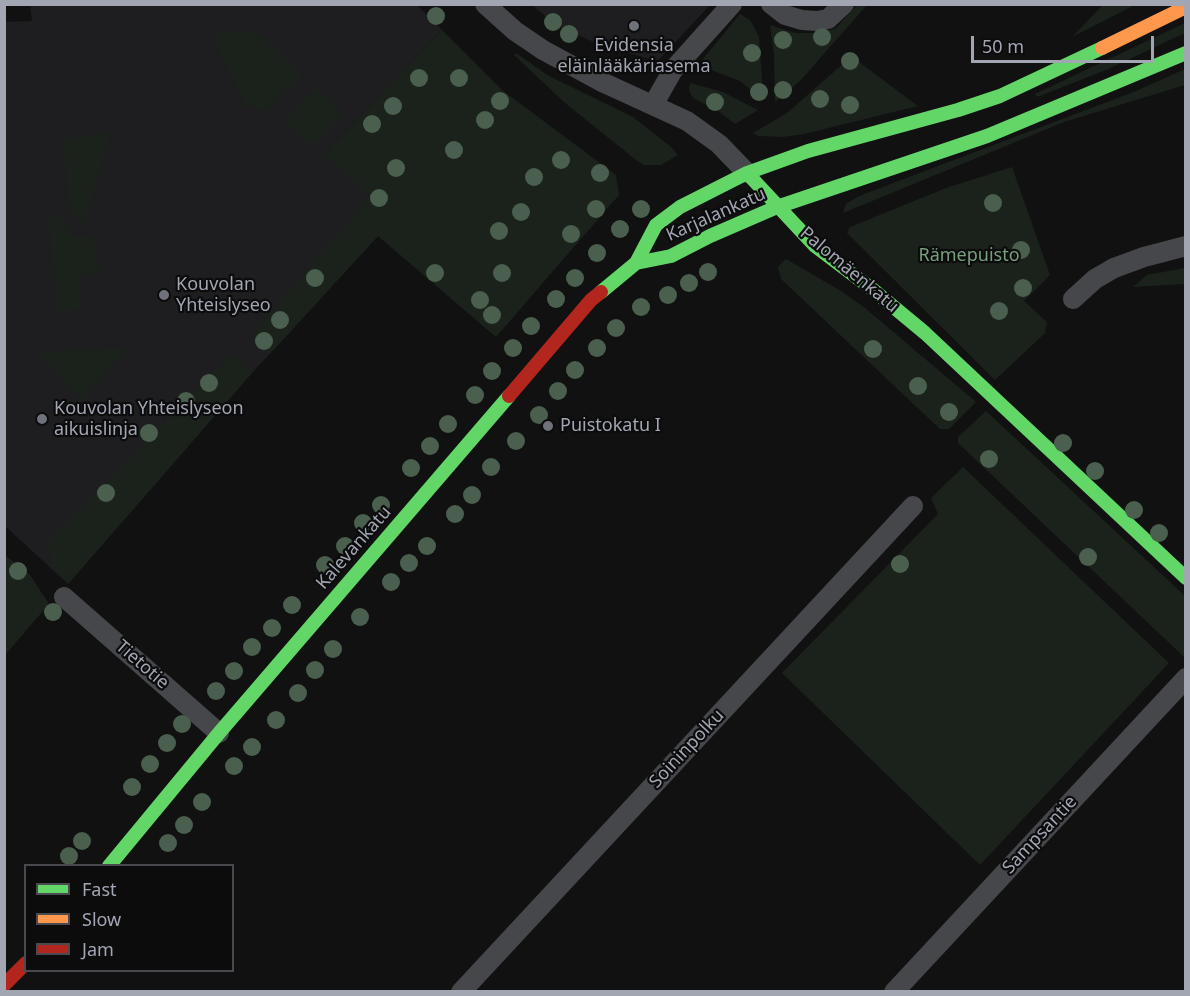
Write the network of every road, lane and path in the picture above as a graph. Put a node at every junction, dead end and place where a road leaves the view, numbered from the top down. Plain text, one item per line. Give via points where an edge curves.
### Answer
1 (484, 4) edge
2 (732, 4) edge
3 (771, 4) edge
4 (844, 4) edge
5 (1185, 7) edge
6 (1185, 52) edge
7 (653, 105) junction
8 (747, 173) junction
9 (777, 207) junction
10 (1185, 246) edge
11 (636, 263) junction
12 (1073, 299) dead end
13 (913, 506) dead end
14 (1185, 578) edge
15 (64, 597) dead end
16 (1185, 678) edge
17 (219, 733) junction
18 (111, 864) edge
19 (24, 965) edge
20 (4, 985) edge
21 (461, 992) edge
22 (894, 992) edge

1 - 7 street, Palomäenkatu via 534,45
2 - 7 street via 674,70
3 - 4 street via 785,15 817,21 828,19
5 - 8 main road, Karjalankatu via 1000,96 808,151
6 - 9 main road, Karjalankatu via 987,136
7 - 8 street, Palomäenkatu via 712,138
8 - 9 main road, Palomäenkatu
8 - 11 main road, Karjalankatu via 680,207 656,225
9 - 11 main road, Karjalankatu via 671,256
9 - 14 main road, Palomäenkatu via 815,246 925,333
10 - 12 street via 1114,268
11 - 17 main road, Kalevankatu via 591,300
13 - 21 street, Soininpolku
15 - 17 street, Tietotie
16 - 22 street, Sampsantie
17 - 18 main road, Kalevankatu
19 - 20 main road

